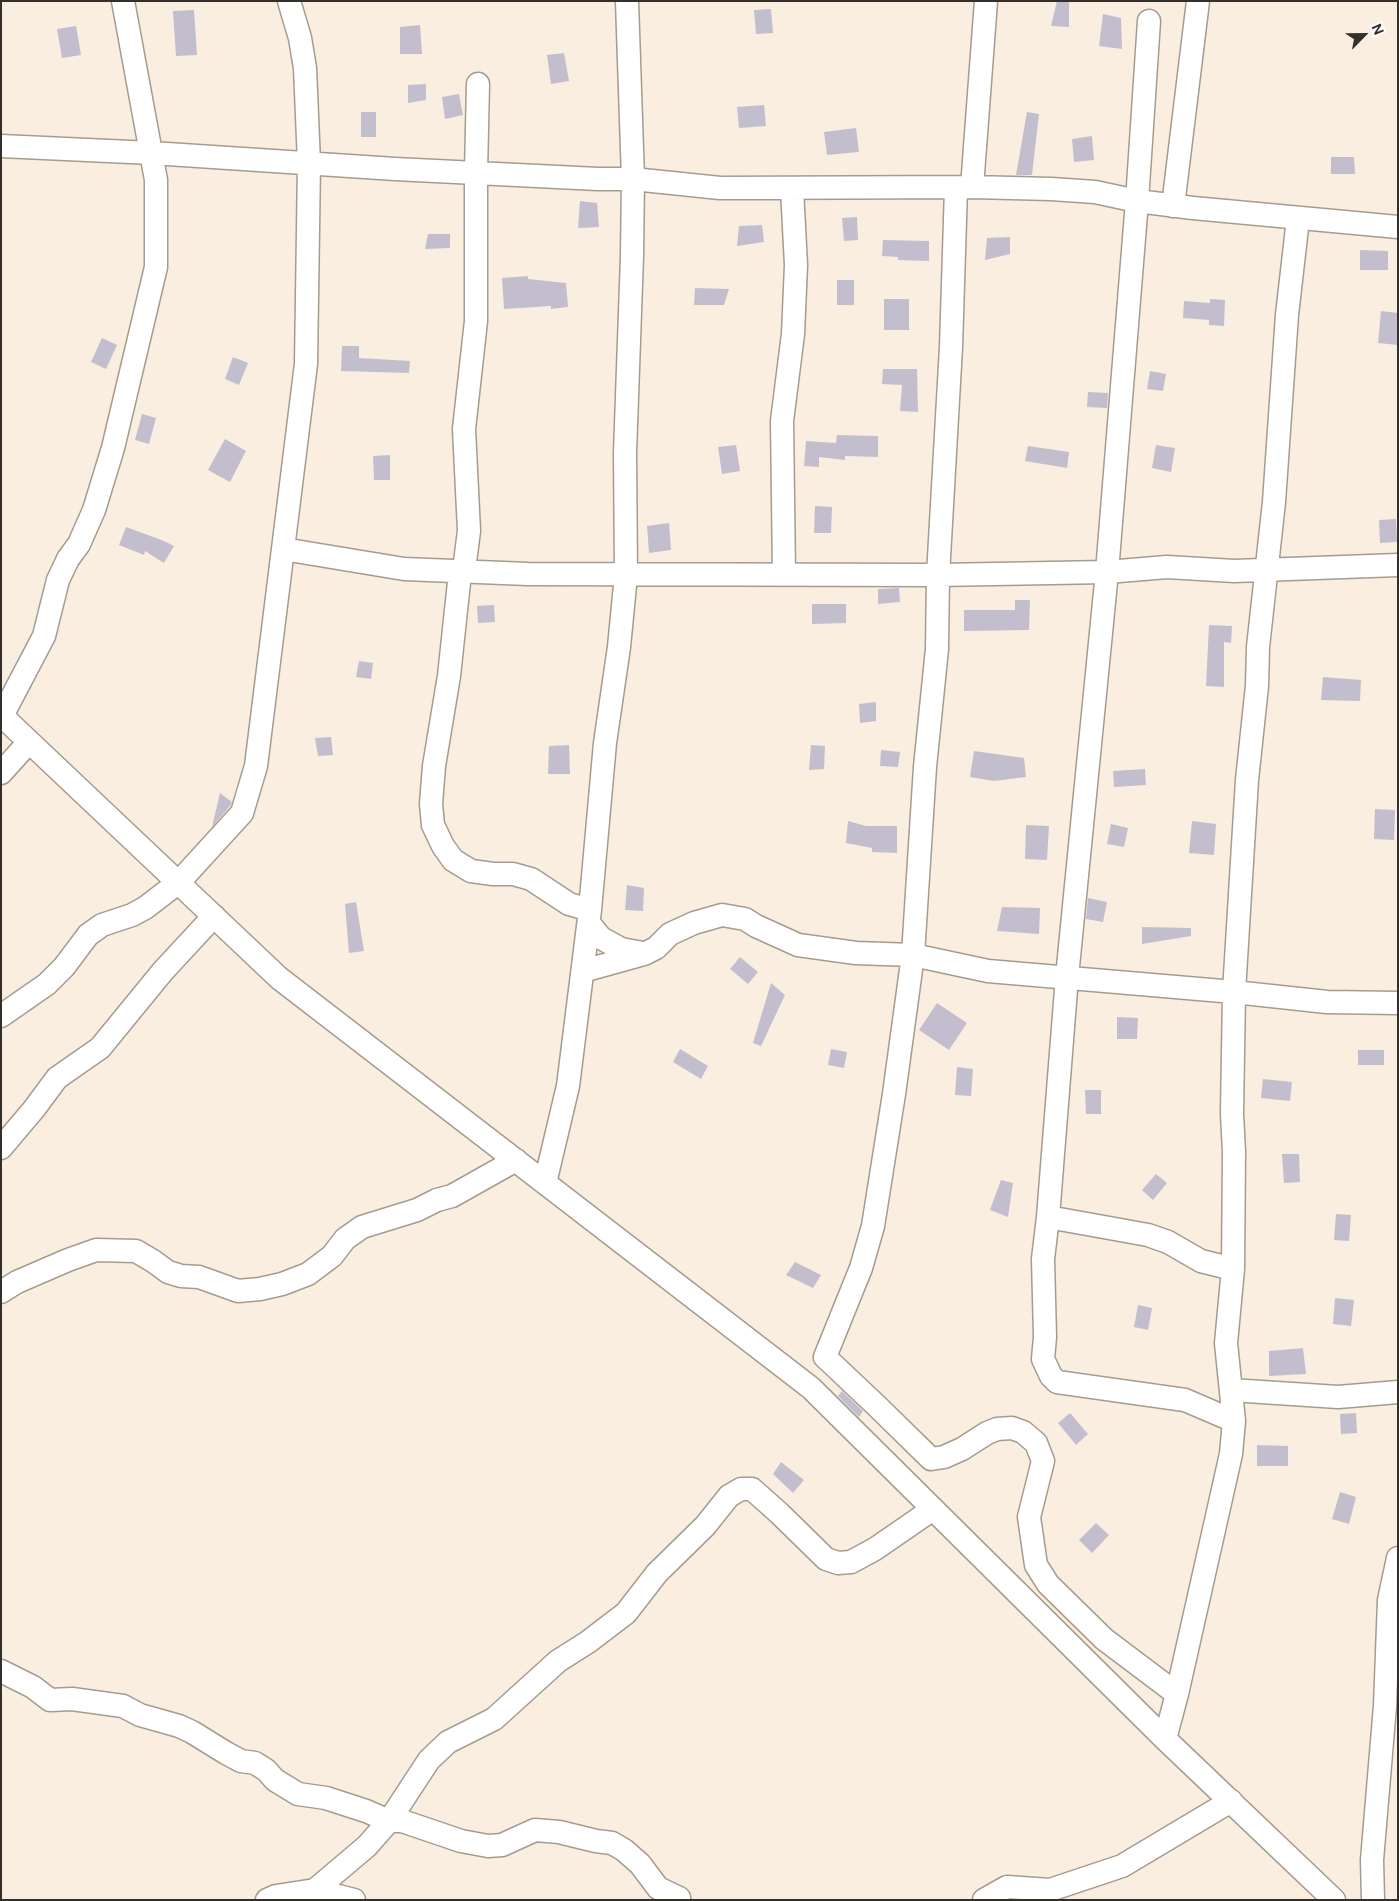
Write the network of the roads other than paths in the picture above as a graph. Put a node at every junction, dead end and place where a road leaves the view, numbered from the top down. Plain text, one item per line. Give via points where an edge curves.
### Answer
1 (123, 1) edge
2 (289, 1) edge
3 (627, 1) edge
4 (986, 1) edge
5 (1198, 1) edge
6 (1149, 20) dead end
7 (478, 84) dead end
8 (1, 146) edge
9 (152, 153) junction
10 (309, 163) junction
11 (476, 172) junction
12 (632, 179) junction
13 (964, 188) junction
14 (792, 189) junction
15 (1137, 201) junction
16 (1173, 206) junction
17 (1298, 219) junction
18 (1398, 226) edge
19 (282, 549) junction
20 (1398, 565) edge
21 (1267, 570) junction
22 (460, 572) junction
23 (1107, 572) junction
24 (784, 574) junction
25 (938, 575) junction
26 (626, 576) junction
27 (2, 716) edge
28 (29, 742) junction
29 (1, 773) edge
30 (179, 882) junction
31 (214, 916) junction
32 (590, 916) junction
33 (644, 954) junction
34 (913, 955) junction
35 (583, 971) junction
36 (1067, 977) junction
37 (1234, 992) junction
38 (1398, 1003) edge
39 (1, 1016) edge
40 (1, 1148) edge
41 (516, 1160) junction
42 (545, 1183) junction
43 (1048, 1217) junction
44 (1233, 1269) junction
45 (1, 1292) edge
46 (825, 1357) junction
47 (810, 1388) junction
48 (1231, 1390) junction
49 (1398, 1392) edge
50 (1234, 1421) junction
51 (933, 1509) junction
52 (1398, 1558) edge
53 (1393, 1646) edge
54 (1, 1671) edge
55 (1177, 1694) junction
56 (1165, 1738) junction
57 (1231, 1801) junction
58 (389, 1821) junction
59 (310, 1895) edge
60 (679, 1898) dead end
61 (267, 1900) edge
62 (354, 1900) edge
63 (984, 1900) edge
64 (1334, 1900) edge
65 (1372, 1900) edge

1 - 9 street
2 - 10 street via 305,68
3 - 12 street
4 - 13 street
5 - 16 street
6 - 15 street
7 - 11 street
8 - 9 street
9 - 10 street
9 - 27 street via 156,180 156,267 112,448 94,510 58,580 44,636
10 - 11 street
10 - 19 street via 306,364
11 - 12 street
11 - 22 street via 476,320 464,430 469,530 465,562
12 - 14 street via 720,188
12 - 26 street via 625,453
13 - 14 street
13 - 15 street via 1095,192
13 - 25 street
14 - 24 street via 796,265 793,334 782,421
15 - 16 street
15 - 23 street
16 - 17 street
17 - 18 street
17 - 21 street via 1287,315
19 - 22 street via 404,569
19 - 30 street via 256,766 242,813
20 - 21 street
21 - 23 street via 1167,567
21 - 37 street via 1247,780
22 - 26 street
22 - 32 street via 449,676 434,766 433,825 453,860 471,871 513,874 531,879
23 - 25 street
23 - 36 street
24 - 25 street
24 - 26 street
25 - 34 street via 937,649 925,767
26 - 32 street via 620,647 605,743
27 - 28 street
28 - 29 street
28 - 30 street
30 - 31 street
30 - 39 street via 145,908 102,925 88,935 47,984
31 - 40 street via 163,971 100,1048 57,1078
31 - 41 street via 279,978
32 - 33 street via 601,938 621,949
32 - 35 street
33 - 34 street via 656,948 670,934 722,915 745,919 798,945 856,953
33 - 35 street
34 - 36 street via 988,971
34 - 46 street via 873,1226 861,1268
35 - 42 street via 568,1086
36 - 37 street
36 - 43 street
37 - 38 street via 1327,1002
37 - 44 street
41 - 42 street
41 - 45 street via 452,1196 362,1227 308,1274 282,1284 238,1291 199,1277 168,1272 136,1251 96,1250 17,1282
42 - 47 street
43 - 44 street via 1148,1235 1168,1242 1201,1261
43 - 50 street via 1043,1259 1043,1359 1051,1376 1057,1382 1075,1386 1185,1400
44 - 48 street via 1226,1343
46 - 47 street
46 - 55 street via 931,1459 944,1458 997,1429 1012,1428 1036,1443 1043,1460 1029,1517 1036,1565 1048,1584 1104,1639
47 - 51 street
48 - 49 street via 1338,1397
48 - 50 street
50 - 55 street via 1231,1454
51 - 56 street
51 - 58 street via 867,1554 851,1562 838,1563 826,1560 752,1489 741,1489 728,1496 705,1526 657,1572 626,1613 558,1661 494,1718 448,1742 429,1760
52 - 53 street via 1389,1600
53 - 65 street via 1372,1860
54 - 58 street via 33,1687 50,1700 72,1699 123,1706 140,1715 179,1726 241,1761 255,1763 298,1794 326,1798
55 - 56 street
56 - 57 street
57 - 63 street via 1122,1866 1050,1890 1006,1886
57 - 64 street
58 - 59 street via 368,1846
58 - 60 street via 402,1821 461,1841 488,1846 502,1845 535,1830 612,1843 640,1864 658,1888
59 - 61 street via 276,1896
59 - 62 street

